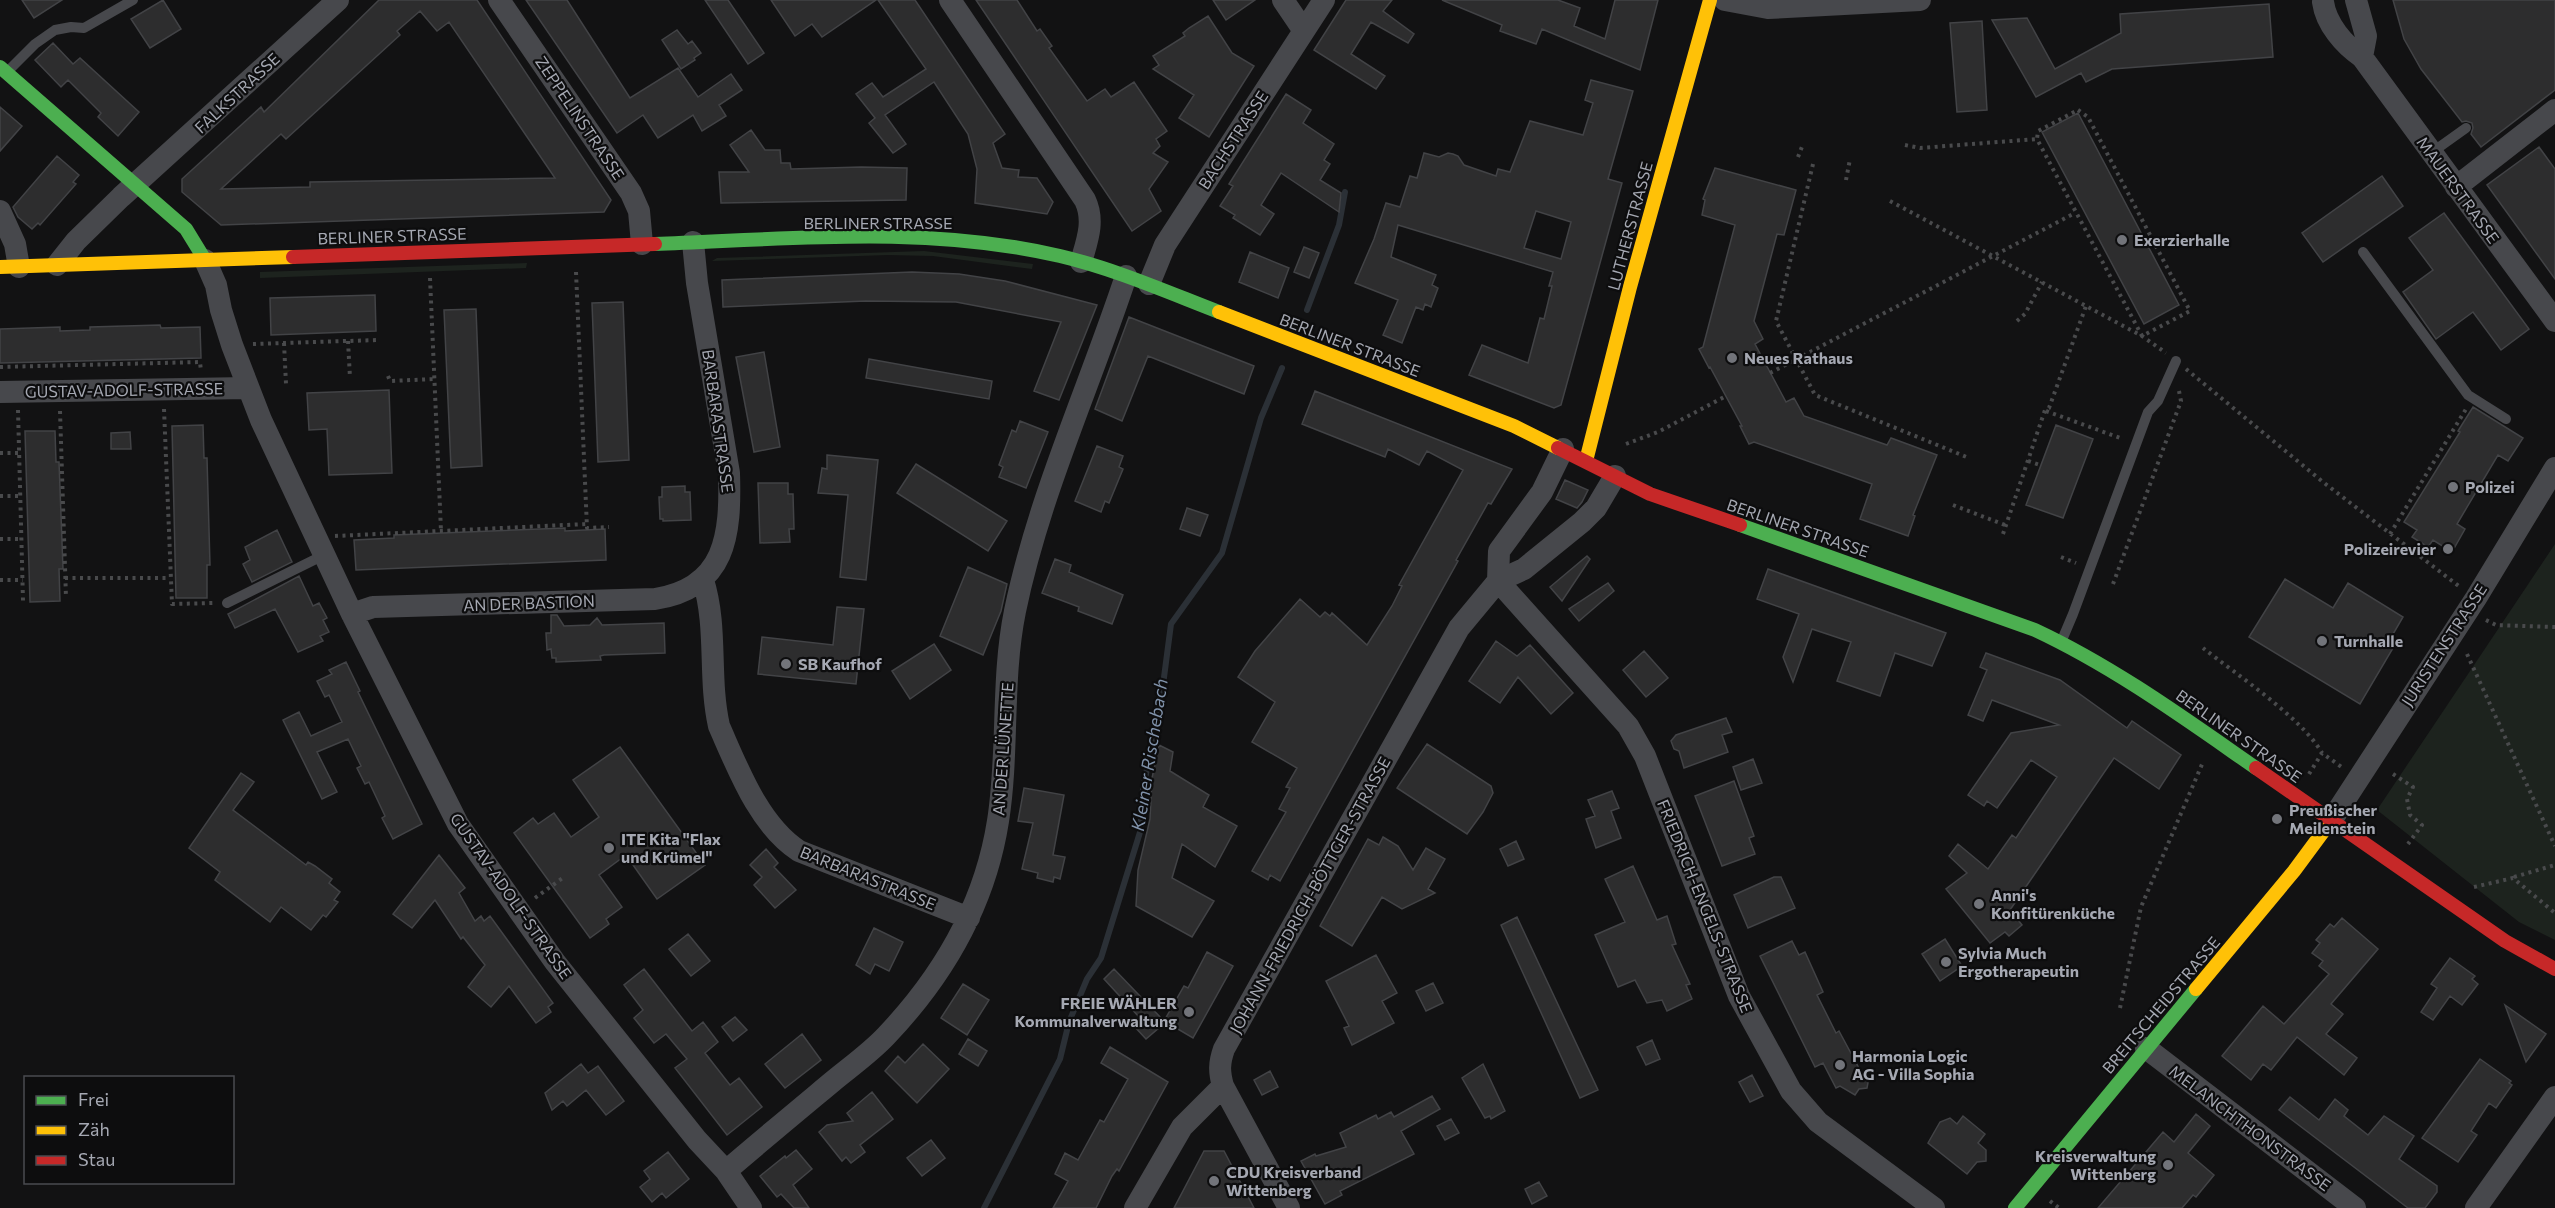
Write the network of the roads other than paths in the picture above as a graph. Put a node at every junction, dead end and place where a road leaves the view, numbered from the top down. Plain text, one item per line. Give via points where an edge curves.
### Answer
1 (133, 0) edge
2 (338, 0) edge
3 (499, 0) edge
4 (950, 0) edge
5 (1283, 0) edge
6 (1324, 0) edge
7 (1710, 0) edge
8 (1725, 0) edge
9 (1920, 0) edge
10 (2355, 0) edge
11 (2321, 1) edge
12 (1304, 31) junction
13 (2362, 57) junction
14 (4, 70) edge
15 (2555, 110) edge
16 (2466, 128) dead end
17 (2431, 153) junction
18 (135, 185) junction
19 (2456, 187) junction
20 (0, 211) edge
21 (693, 242) junction
22 (642, 244) junction
23 (2363, 252) dead end
24 (205, 260) junction
25 (1081, 262) junction
26 (57, 265) junction
27 (9, 267) edge
28 (1126, 276) junction
29 (1149, 284) junction
30 (2555, 321) edge
31 (2176, 361) dead end
32 (248, 388) junction
33 (9, 392) edge
34 (2506, 419) dead end
35 (1563, 449) junction
36 (1586, 461) junction
37 (2555, 468) edge
38 (1615, 476) junction
39 (320, 547) junction
40 (703, 580) junction
41 (1497, 581) junction
42 (227, 603) road end
43 (352, 614) junction
44 (2061, 642) junction
45 (2331, 821) junction
46 (969, 918) junction
47 (2555, 969) edge
48 (2146, 1048) junction
49 (1223, 1086) junction
50 (2555, 1097) edge
51 (726, 1171) junction
52 (752, 1208) edge
53 (1135, 1208) edge
54 (1289, 1208) edge
55 (1934, 1208) edge
56 (2015, 1208) edge
57 (2355, 1208) edge
58 (2476, 1208) edge

1 - 14 lane via 84,28 55,30
2 - 18 street, FALKSTRASSE
3 - 22 street, ZEPPELINSTRASSE via 631,193 639,211
4 - 25 street via 1085,200 1090,228
5 - 12 street
6 - 12 street, BACHSTRASSE
7 - 36 main road, LUTHERSTRASSE
8 - 9 street via 1768,8
10 - 11 street via 2340,5
10 - 13 street via 2366,36
11 - 13 street, MAUERSTRASSE via 2324,14 2348,48
12 - 29 street, BACHSTRASSE via 1165,245
13 - 17 street, MAUERSTRASSE
14 - 18 main road
15 - 19 street
16 - 17 lane
17 - 19 street, MAUERSTRASSE
18 - 24 main road via 186,230
18 - 26 street, FALKSTRASSE via 76,241
19 - 30 street, MAUERSTRASSE
20 - 27 street via 18,254
21 - 22 main road, BERLINER STRASSE
21 - 25 main road, BERLINER STRASSE via 927,237 983,242
21 - 40 street, BARBARASTRASSE via 696,283 729,473 730,502 722,550
22 - 24 main road, BERLINER STRASSE
23 - 34 lane via 2468,395
24 - 26 main road, BERLINER STRASSE
24 - 32 street, GUSTAV-ADOLF-STRASSE
25 - 28 main road, BERLINER STRASSE
26 - 27 main road, BERLINER STRASSE
28 - 29 main road, BERLINER STRASSE
28 - 46 street, AN DER LÜNETTE via 1044,499 1029,552 1014,614 998,823 985,879
29 - 35 main road, BERLINER STRASSE via 1514,426
31 - 44 lane via 2158,401 2148,412
32 - 33 street, GUSTAV-ADOLF-STRASSE
32 - 39 street, GUSTAV-ADOLF-STRASSE
35 - 36 main road, BERLINER STRASSE
35 - 41 street via 1542,492 1499,551
36 - 38 main road, BERLINER STRASSE
37 - 45 street, JURISTENSTRASSE
38 - 41 street, JOHANN-FRIEDRICH-BÖTTGER-STRASSE via 1596,508 1581,522 1524,569
38 - 44 main road, BERLINER STRASSE via 1650,494 1977,608
39 - 42 lane
39 - 43 street, GUSTAV-ADOLF-STRASSE
40 - 43 street, AN DER BASTION via 674,596 655,599 373,607
40 - 46 street, BARBARASTRASSE via 711,605 718,726 767,822 782,840 799,851
41 - 49 street, JOHANN-FRIEDRICH-BÖTTGER-STRASSE via 1459,628 1224,1049 1220,1062
41 - 55 street, FRIEDRICH-ENGELS-STRASSE via 1628,726 1645,756 1739,996 1791,1091 1818,1122
43 - 51 street, GUSTAV-ADOLF-STRASSE via 458,824 597,1016
44 - 45 main road, BERLINER STRASSE via 2145,691
45 - 47 main road, BERLINER STRASSE via 2505,941
45 - 48 main road, BREITSCHEIDSTRASSE via 2295,871
46 - 51 street, AN DER LÜNETTE via 919,999 885,1038
48 - 56 main road, BREITSCHEIDSTRASSE
48 - 57 street, MELANCHTHONSTRASSE
49 - 53 street via 1182,1127
49 - 54 street
50 - 58 street
51 - 52 street, GUSTAV-ADOLF-STRASSE

